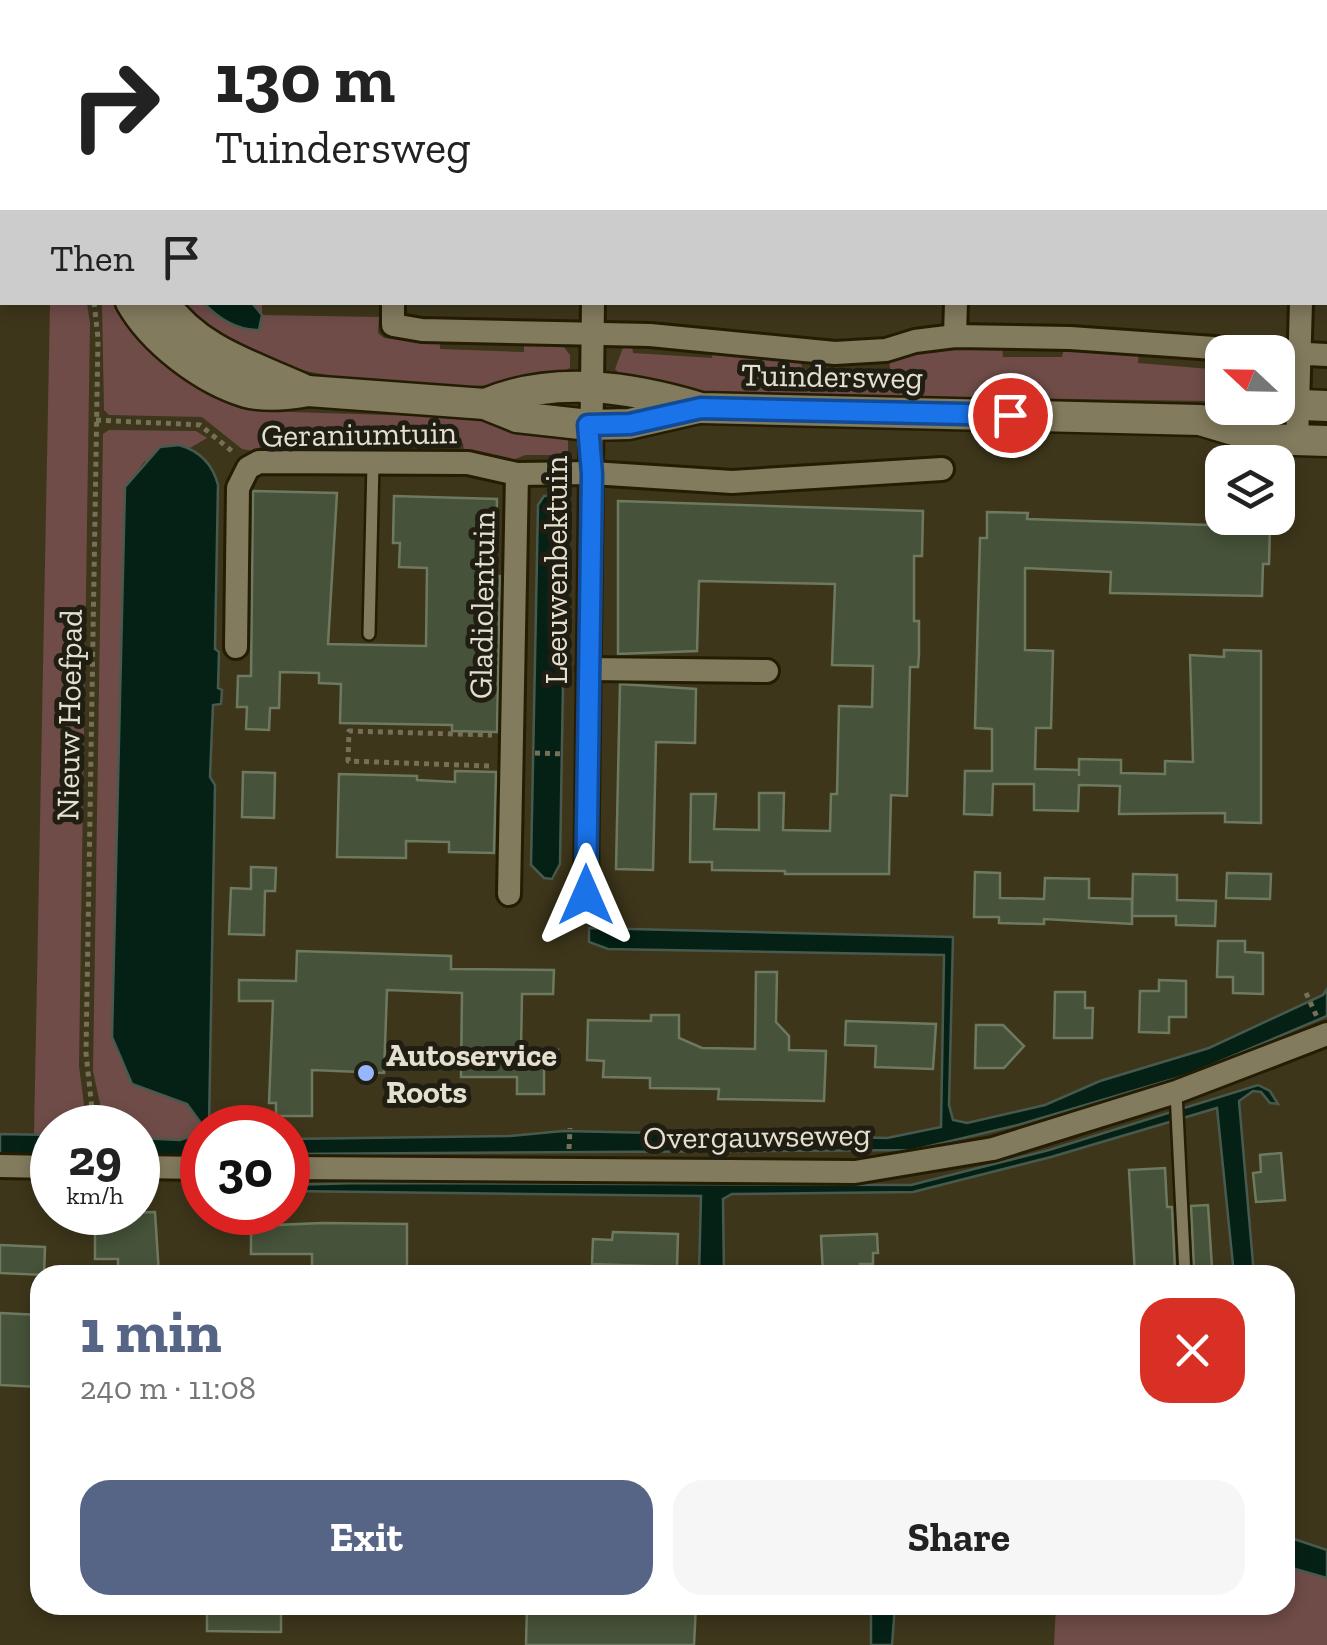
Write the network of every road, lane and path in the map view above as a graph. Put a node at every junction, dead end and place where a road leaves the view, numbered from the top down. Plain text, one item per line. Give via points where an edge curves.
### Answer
1 (94, 305) edge
2 (134, 305) edge
3 (166, 305) edge
4 (393, 305) edge
5 (593, 305) edge
6 (956, 305) edge
7 (1300, 305) edge
8 (592, 333) junction
9 (1289, 335) edge
10 (955, 336) junction
11 (1205, 348) edge
12 (1295, 354) edge
13 (1327, 355) edge
14 (591, 387) junction
15 (308, 391) junction
16 (485, 404) junction
17 (1301, 405) edge
18 (701, 408) junction
19 (1205, 418) edge
20 (96, 420) junction
21 (1200, 420) junction
22 (588, 425) junction
23 (1312, 441) edge
24 (373, 461) junction
25 (248, 468) junction
26 (942, 469) dead end
27 (517, 474) junction
28 (592, 474) junction
29 (368, 634) dead end
30 (236, 647) dead end
31 (588, 670) junction
32 (767, 671) dead end
33 (512, 752) junction
34 (587, 755) junction
35 (509, 894) dead end
36 (586, 895) dead end
37 (1306, 994) dead end
38 (1324, 1030) edge
39 (92, 1105) edge
40 (1177, 1108) junction
41 (570, 1128) dead end
42 (569, 1157) dead end
43 (0, 1166) edge
44 (30, 1167) edge
45 (310, 1168) edge
46 (1185, 1265) edge

1 - 20 path, Nieuw Hoefpad
2 - 15 main road, Tuindersweg via 168,346 219,379 246,392
3 - 15 main road, Tuindersweg via 207,346
4 - 8 street via 392,325 422,330
5 - 8 street, Leeuwenbektuin
6 - 10 street
7 - 9 street
8 - 10 street via 835,353
8 - 14 street, Leeuwenbektuin
10 - 11 street
12 - 13 street
14 - 16 main road, Tuindersweg via 518,390
14 - 18 main road, Tuindersweg
14 - 22 street, Leeuwenbektuin
15 - 16 main road, Tuindersweg
16 - 22 main road, Tuindersweg via 517,417
17 - 23 street
18 - 21 main road, Tuindersweg
18 - 22 main road, Tuindersweg via 630,424
19 - 21 main road, Tuindersweg
20 - 25 path via 200,425
20 - 39 path, Nieuw Hoefpad via 86,1053
21 - 23 main road, Tuindersweg via 1236,433
22 - 28 street, Leeuwenbektuin
24 - 25 street, Geraniumtuin via 260,462
24 - 27 street, Geraniumtuin via 468,462
24 - 29 lane
25 - 30 street, Geraniumtuin via 238,488
26 - 28 street, Geraniumtuin via 732,482
27 - 28 street, Geraniumtuin
27 - 33 street, Gladiolentuin
28 - 31 street, Leeuwenbektuin
31 - 32 street
31 - 34 street, Leeuwenbektuin
33 - 33 path, Gladiolentuin via 348,761 349,731
33 - 34 path
33 - 35 street, Gladiolentuin
34 - 36 street, Leeuwenbektuin
37 - 38 path
38 - 40 street, Overgauwseweg
40 - 45 street, Overgauwseweg via 855,1172
40 - 46 lane
41 - 42 path
43 - 44 street

